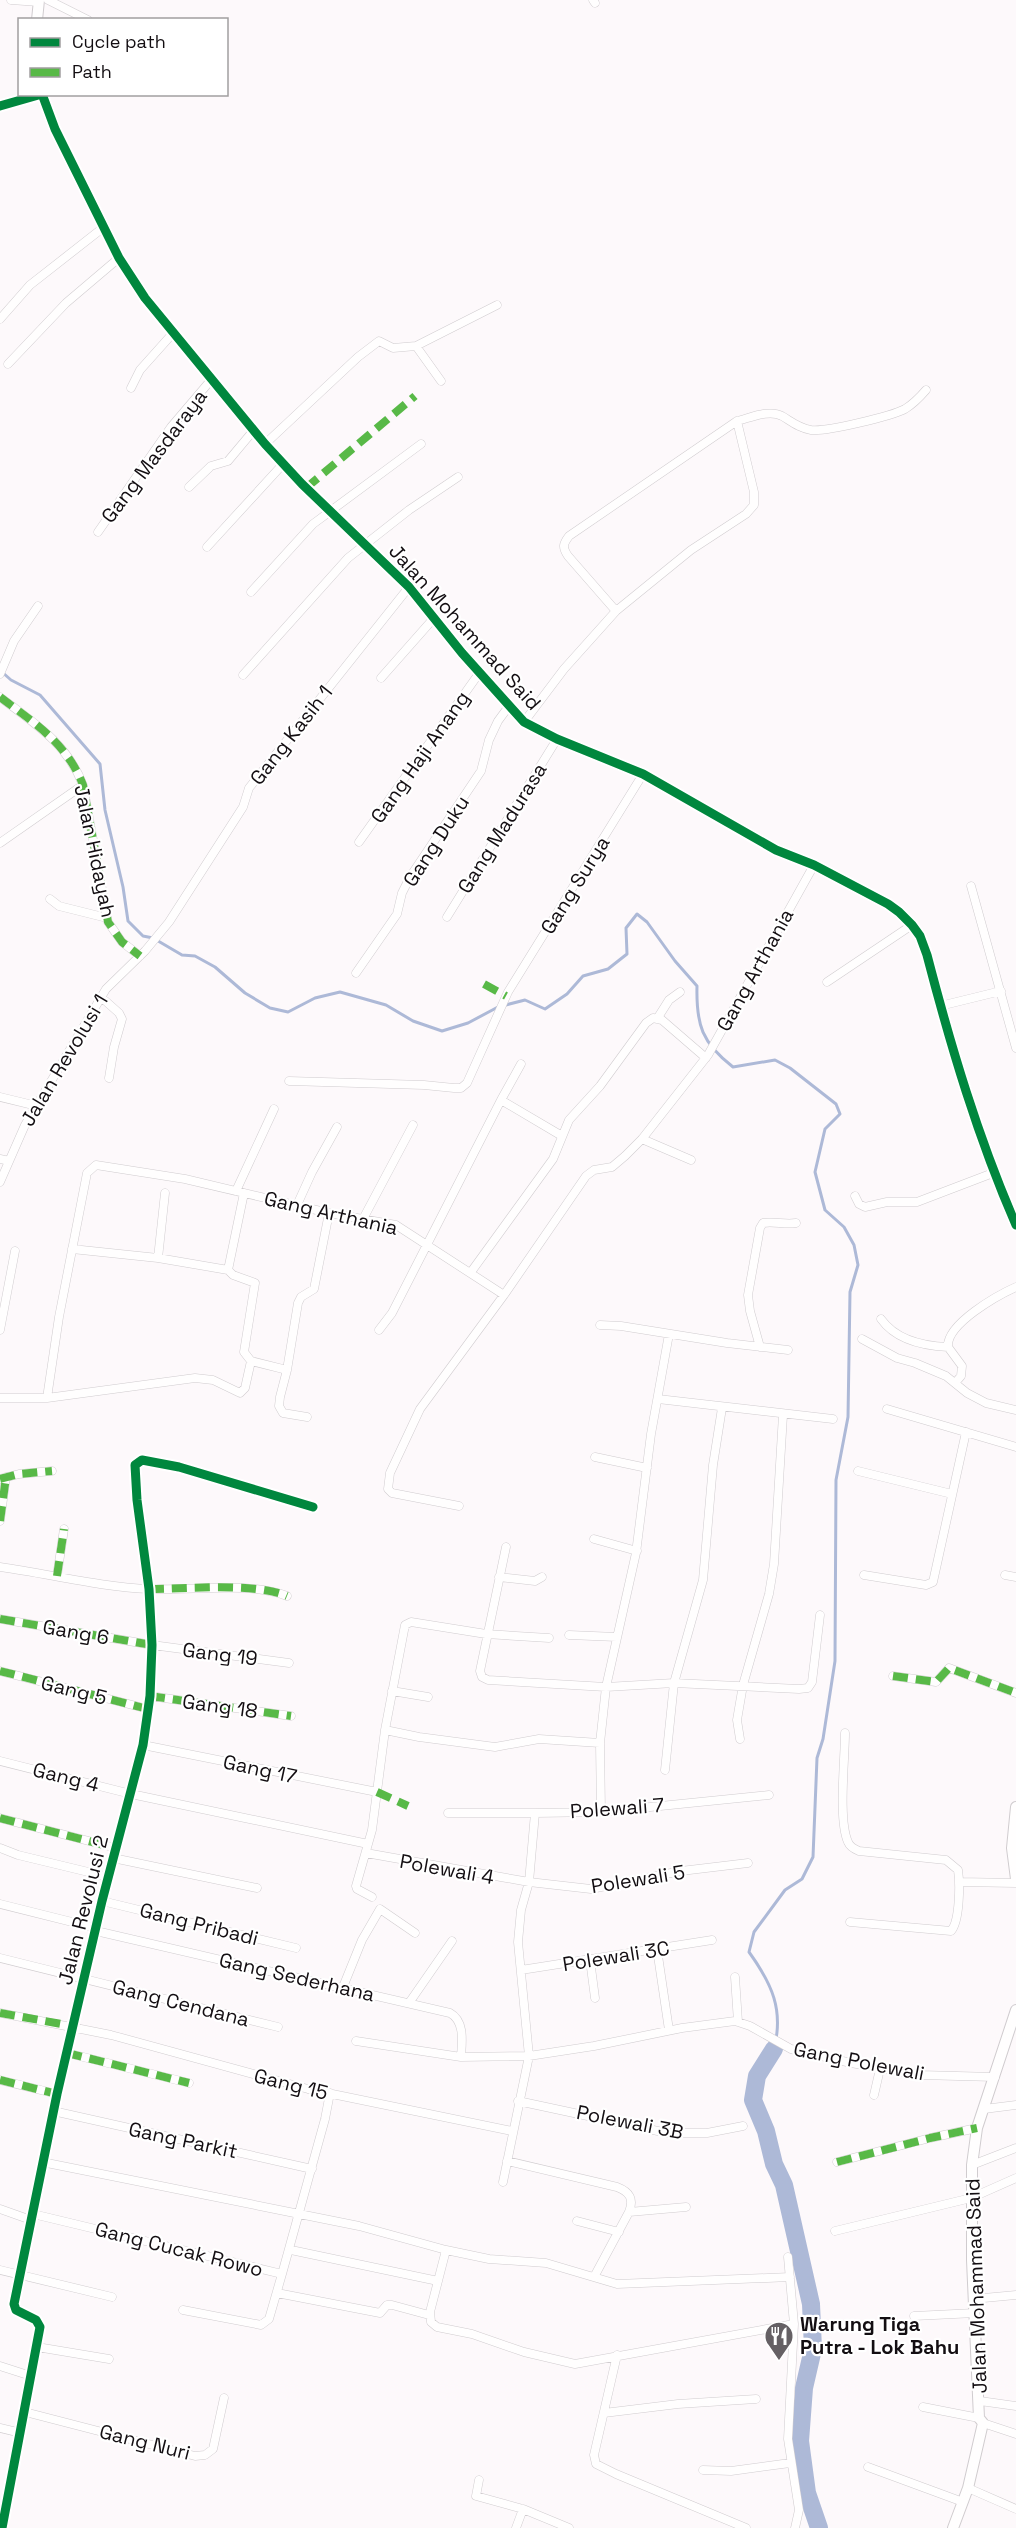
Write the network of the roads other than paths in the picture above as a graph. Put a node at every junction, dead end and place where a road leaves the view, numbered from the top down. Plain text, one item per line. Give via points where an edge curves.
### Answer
1 (11, 0) edge
2 (42, 1) edge
3 (38, 18) edge
4 (83, 18) edge
5 (35, 96) edge
6 (43, 96) edge
7 (0, 106) edge
8 (104, 227) junction
9 (119, 258) junction
10 (497, 305) dead end
11 (0, 319) edge
12 (174, 332) junction
13 (417, 346) junction
14 (8, 364) dead end
15 (211, 380) junction
16 (441, 381) dead end
17 (131, 388) dead end
18 (926, 390) dead end
19 (737, 421) junction
20 (254, 430) junction
21 (266, 444) junction
22 (421, 444) dead end
23 (284, 463) junction
24 (458, 477) dead end
25 (189, 487) dead end
26 (330, 511) junction
27 (98, 532) dead end
28 (364, 544) junction
29 (207, 547) dead end
30 (409, 587) junction
31 (250, 592) dead end
32 (38, 606) dead end
33 (616, 611) junction
34 (434, 618) junction
35 (2, 672) edge
36 (480, 672) junction
37 (243, 675) dead end
38 (381, 678) dead end
39 (0, 697) edge
40 (509, 706) junction
41 (524, 722) junction
42 (557, 739) junction
43 (643, 774) junction
44 (83, 785) junction
45 (359, 842) dead end
46 (0, 843) edge
47 (814, 865) junction
48 (970, 886) dead end
49 (50, 899) dead end
50 (447, 917) dead end
51 (107, 918) junction
52 (912, 926) junction
53 (142, 953) junction
54 (356, 973) dead end
55 (827, 982) dead end
56 (1001, 991) junction
57 (680, 992) dead end
58 (101, 998) junction
59 (940, 1006) junction
60 (657, 1019) junction
61 (1016, 1048) edge
62 (707, 1057) junction
63 (521, 1064) dead end
64 (110, 1078) dead end
65 (289, 1081) dead end
66 (0, 1097) edge
67 (501, 1100) junction
68 (37, 1106) junction
69 (274, 1109) dead end
70 (413, 1125) dead end
71 (337, 1127) dead end
72 (562, 1136) junction
73 (642, 1139) junction
74 (4, 1160) edge
75 (691, 1160) dead end
76 (993, 1173) junction
77 (0, 1182) edge
78 (240, 1192) junction
79 (165, 1193) dead end
80 (855, 1196) dead end
81 (297, 1205) junction
82 (329, 1213) junction
83 (363, 1219) junction
84 (796, 1223) dead end
85 (1016, 1225) edge
86 (428, 1244) junction
87 (72, 1249) junction
88 (15, 1251) dead end
89 (158, 1258) junction
90 (228, 1270) junction
91 (471, 1272) junction
92 (1016, 1287) edge
93 (504, 1294) junction
94 (881, 1319) dead end
95 (600, 1326) dead end
96 (0, 1330) edge
97 (378, 1330) dead end
98 (669, 1334) junction
99 (862, 1339) dead end
100 (760, 1347) junction
101 (948, 1347) junction
102 (788, 1350) dead end
103 (251, 1361) junction
104 (287, 1370) junction
105 (955, 1383) junction
106 (0, 1398) edge
107 (47, 1398) junction
108 (657, 1399) junction
109 (722, 1408) junction
110 (887, 1409) dead end
111 (1016, 1410) edge
112 (783, 1415) junction
113 (307, 1417) dead end
114 (833, 1419) dead end
115 (966, 1431) junction
116 (1016, 1447) edge
117 (595, 1457) dead end
118 (647, 1468) junction
119 (858, 1470) dead end
120 (52, 1471) dead end
121 (3, 1478) edge
122 (952, 1494) junction
123 (459, 1506) dead end
124 (313, 1507) dead end
125 (0, 1521) edge
126 (64, 1529) dead end
127 (594, 1539) dead end
128 (506, 1547) dead end
129 (637, 1551) junction
130 (0, 1567) edge
131 (864, 1575) dead end
132 (1005, 1575) dead end
133 (57, 1576) junction
134 (500, 1577) junction
135 (543, 1577) dead end
136 (1016, 1577) edge
137 (149, 1590) junction
138 (287, 1596) dead end
139 (820, 1615) dead end
140 (0, 1619) edge
141 (486, 1634) junction
142 (569, 1635) dead end
143 (617, 1637) junction
144 (549, 1638) dead end
145 (152, 1645) junction
146 (289, 1663) dead end
147 (0, 1671) edge
148 (893, 1676) dead end
149 (674, 1683) junction
150 (743, 1685) junction
151 (606, 1687) junction
152 (392, 1691) junction
153 (1016, 1693) edge
154 (150, 1696) junction
155 (428, 1697) dead end
156 (148, 1709) junction
157 (291, 1716) dead end
158 (385, 1730) junction
159 (845, 1733) dead end
160 (740, 1739) dead end
161 (600, 1743) junction
162 (143, 1745) junction
163 (0, 1761) edge
164 (665, 1770) dead end
165 (377, 1792) junction
166 (131, 1794) junction
167 (769, 1795) dead end
168 (1016, 1807) edge
169 (601, 1812) junction
170 (448, 1813) dead end
171 (534, 1813) junction
172 (0, 1818) edge
173 (368, 1844) junction
174 (0, 1848) edge
175 (116, 1848) junction
176 (366, 1853) junction
177 (113, 1858) junction
178 (748, 1863) dead end
179 (109, 1877) junction
180 (1016, 1881) edge
181 (529, 1882) junction
182 (959, 1882) junction
183 (257, 1888) dead end
184 (372, 1897) dead end
185 (102, 1901) junction
186 (0, 1904) edge
187 (850, 1922) dead end
188 (96, 1929) junction
189 (415, 1934) dead end
190 (712, 1940) dead end
191 (452, 1941) dead end
192 (296, 1948) dead end
193 (657, 1949) junction
194 (0, 1958) edge
195 (590, 1960) junction
196 (521, 1970) junction
197 (735, 1977) dead end
198 (84, 1979) junction
199 (343, 1987) junction
200 (596, 1998) dead end
201 (408, 2003) junction
202 (1016, 2010) edge
203 (0, 2013) edge
204 (738, 2022) junction
205 (73, 2026) junction
206 (278, 2026) dead end
207 (669, 2030) junction
208 (356, 2041) dead end
209 (67, 2053) junction
210 (529, 2055) junction
211 (461, 2057) junction
212 (880, 2069) junction
213 (995, 2077) junction
214 (0, 2080) edge
215 (189, 2083) dead end
216 (330, 2093) junction
217 (57, 2094) junction
218 (874, 2095) dead end
219 (518, 2101) junction
220 (1016, 2105) edge
221 (984, 2109) junction
222 (53, 2111) junction
223 (742, 2126) dead end
224 (977, 2128) junction
225 (512, 2131) junction
226 (1016, 2148) edge
227 (507, 2161) junction
228 (42, 2162) junction
229 (837, 2162) dead end
230 (972, 2165) junction
231 (312, 2169) junction
232 (1016, 2178) edge
233 (503, 2182) dead end
234 (971, 2198) junction
235 (686, 2207) dead end
236 (0, 2209) edge
237 (629, 2212) junction
238 (300, 2215) junction
239 (32, 2217) junction
240 (577, 2221) dead end
241 (835, 2231) dead end
242 (619, 2232) junction
243 (291, 2250) junction
244 (446, 2250) junction
245 (788, 2257) dead end
246 (0, 2270) edge
247 (282, 2274) junction
248 (20, 2275) junction
249 (594, 2277) junction
250 (790, 2277) junction
251 (438, 2281) junction
252 (278, 2293) junction
253 (1016, 2295) edge
254 (112, 2296) dead end
255 (973, 2299) junction
256 (183, 2310) dead end
257 (975, 2313) junction
258 (429, 2315) junction
259 (914, 2316) dead end
260 (794, 2324) junction
261 (37, 2347) junction
262 (617, 2355) junction
263 (109, 2359) dead end
264 (0, 2366) edge
265 (31, 2376) junction
266 (224, 2398) dead end
267 (756, 2399) dead end
268 (980, 2402) junction
269 (1016, 2406) edge
270 (923, 2407) dead end
271 (25, 2412) junction
272 (604, 2414) junction
273 (981, 2420) junction
274 (0, 2428) edge
275 (21, 2433) junction
276 (1016, 2434) edge
277 (790, 2463) junction
278 (867, 2467) dead end
279 (703, 2470) dead end
280 (479, 2480) dead end
281 (968, 2488) junction
282 (963, 2502) junction
283 (523, 2509) junction
284 (1016, 2509) edge
285 (2, 2528) edge
286 (516, 2528) edge
287 (569, 2528) edge
288 (746, 2528) edge
289 (795, 2528) edge
290 (953, 2528) edge

1 - 2 street
2 - 3 street
2 - 4 street
5 - 7 street
6 - 8 street, Jalan Mohammad Said
8 - 9 street, Jalan Mohammad Said
8 - 11 street via 30,285
9 - 12 street, Jalan Mohammad Said
9 - 14 street via 66,303
10 - 13 street
12 - 15 street, Jalan Mohammad Said
12 - 17 street via 140,370
13 - 16 street
13 - 21 street via 393,348 379,341
15 - 20 street, Jalan Mohammad Said
15 - 27 street, Gang Masdaraya via 171,427
18 - 19 street via 897,412 818,430 795,426 774,414
19 - 33 street via 754,505
19 - 33 street via 564,542 567,556
20 - 21 street, Jalan Mohammad Said
20 - 25 street via 228,461 211,466
21 - 23 street, Jalan Mohammad Said
22 - 26 street
23 - 26 street, Jalan Mohammad Said
23 - 29 street
24 - 28 street
26 - 28 street, Jalan Mohammad Said
26 - 31 street
28 - 30 street, Jalan Mohammad Said
28 - 37 street via 324,582
30 - 34 street, Jalan Mohammad Said
30 - 53 street, Gang Kasih 1 via 249,789 243,807 169,922
32 - 35 street via 14,641
33 - 41 street via 564,669
34 - 36 street, Jalan Mohammad Said
34 - 38 street
36 - 40 street, Jalan Mohammad Said
36 - 45 street, Gang Haji Anang
39 - 44 street, Jalan Hidayah via 56,740 77,769
40 - 41 street, Jalan Mohammad Said
40 - 54 street, Gang Duku via 489,740 481,771 410,877 397,914
41 - 42 street, Jalan Mohammad Said
42 - 43 street, Jalan Mohammad Said
42 - 50 street, Gang Madurasa
43 - 47 street, Jalan Mohammad Said via 776,850
43 - 65 street, Gang Surya via 506,996 467,1083 461,1088
44 - 46 street
44 - 51 street, Jalan Hidayah
47 - 52 street, Jalan Mohammad Said via 888,904
47 - 62 street, Gang Arthania
48 - 56 street
49 - 51 street via 59,906
51 - 53 street, Jalan Hidayah via 122,942
52 - 55 street
52 - 59 street, Jalan Mohammad Said via 927,955
53 - 58 street, Jalan Revolusi 1 via 114,979
56 - 59 street
56 - 61 street
57 - 60 street via 669,999
58 - 64 street via 122,1019
58 - 68 street, Jalan Revolusi 1
59 - 76 street, Jalan Mohammad Said
60 - 62 street
60 - 72 street via 646,1023 600,1086 575,1112
62 - 73 street, Gang Arthania
63 - 67 street
66 - 68 street
67 - 72 street
67 - 86 street
68 - 74 street, Jalan Revolusi 1
69 - 78 street
70 - 83 street
71 - 81 street
72 - 91 street via 553,1159
73 - 75 street
73 - 93 street, Gang Arthania via 612,1167 594,1170 586,1176
74 - 77 street, Jalan Revolusi 1
76 - 80 street via 917,1202 865,1207
76 - 85 street, Jalan Mohammad Said
78 - 81 street, Gang Arthania
78 - 87 street, Gang Arthania via 96,1165 87,1173
78 - 90 street
79 - 89 street
81 - 82 street, Gang Arthania
82 - 83 street, Gang Arthania
82 - 104 street via 314,1289 298,1303
83 - 86 street, Gang Arthania via 396,1225
84 - 100 street via 768,1222 760,1228 748,1294
86 - 91 street, Gang Arthania
86 - 97 street via 392,1313
87 - 89 street
87 - 107 street, Gang Arthania
88 - 96 street
89 - 90 street
90 - 103 street via 255,1283 244,1352
91 - 93 street, Gang Arthania
92 - 101 street via 969,1316 950,1336
93 - 123 street via 420,1409 390,1473 388,1489 392,1493
94 - 101 street via 894,1331 925,1346
95 - 98 street
98 - 100 street
98 - 108 street
99 - 105 street
100 - 102 street
101 - 105 street via 962,1366
103 - 104 street
103 - 107 street via 245,1388 240,1393 213,1380 195,1378
104 - 113 street via 280,1410
105 - 111 street via 986,1403
106 - 107 street
108 - 109 street
108 - 118 street
109 - 112 street
109 - 149 street via 703,1580
110 - 115 street
112 - 114 street
112 - 150 street via 774,1564
115 - 116 street
115 - 122 street
117 - 118 street
118 - 129 street
119 - 122 street
120 - 121 street
121 - 125 street
122 - 131 street via 930,1585
124 - 137 street, Jalan Revolusi 2 via 179,1467 138,1461 136,1500
126 - 133 street
127 - 129 street
128 - 134 street
129 - 143 street
130 - 133 street
132 - 136 street
133 - 137 street
134 - 135 street via 535,1581
134 - 141 street
137 - 138 street via 250,1589
137 - 145 street, Jalan Revolusi 2
139 - 150 street via 814,1674 808,1688
140 - 145 street, Gang 6
141 - 144 street
141 - 151 street via 480,1671 484,1678
141 - 152 street via 411,1622 405,1625
142 - 143 street
143 - 151 street
145 - 146 street, Gang 19
145 - 154 street, Jalan Revolusi 2
147 - 156 street, Gang 5
148 - 153 street via 936,1682 949,1668
149 - 150 street
149 - 151 street
149 - 164 street
150 - 160 street via 737,1720
151 - 161 street
152 - 155 street
152 - 158 street
154 - 156 street, Jalan Revolusi 2
154 - 157 street, Gang 18
156 - 162 street, Jalan Revolusi 2
158 - 161 street via 495,1747 538,1739
158 - 165 street
159 - 182 street via 843,1805 848,1843 859,1851 946,1860 958,1870
161 - 169 street
162 - 165 street, Gang 17
162 - 166 street, Jalan Revolusi 2
163 - 166 street, Gang 4
165 - 173 street
166 - 173 street, Gang 4
166 - 175 street, Jalan Revolusi 2
167 - 169 street, Polewali 7
168 - 180 street via 1012,1848
169 - 171 street, Polewali 7
170 - 171 street, Polewali 7
171 - 181 street
172 - 175 street
173 - 176 street
174 - 179 street
175 - 177 street, Jalan Revolusi 2
176 - 181 street, Polewali 4
176 - 184 street via 356,1886
177 - 179 street, Jalan Revolusi 2
177 - 183 street
178 - 181 street, Polewali 5 via 681,1871 599,1889
179 - 185 street, Jalan Revolusi 2
180 - 182 street
181 - 196 street via 519,1927
182 - 187 street via 956,1919 951,1930
185 - 188 street, Jalan Revolusi 2
185 - 192 street, Gang Pribadi
186 - 188 street, Gang Sederhana
188 - 198 street, Jalan Revolusi 2
188 - 199 street, Gang Sederhana
189 - 199 street via 380,1909
190 - 193 street, Polewali 3C
191 - 201 street
193 - 195 street, Polewali 3C
193 - 207 street
194 - 198 street, Gang Cendana
195 - 196 street, Polewali 3C
195 - 200 street
196 - 210 street
197 - 204 street
198 - 205 street, Jalan Revolusi 2
198 - 206 street, Gang Cendana
199 - 201 street, Gang Sederhana
201 - 211 street, Gang Sederhana via 456,2017
202 - 213 street, Jalan Mohammad Said
203 - 205 street, Gang 15
204 - 207 street
204 - 212 street, Gang Polewali via 791,2049
205 - 209 street, Jalan Revolusi 2
205 - 216 street, Gang 15
207 - 210 street
208 - 211 street
209 - 215 street
209 - 217 street, Jalan Revolusi 2
210 - 211 street
210 - 219 street
212 - 213 street, Gang Polewali via 920,2075
212 - 218 street
213 - 221 street, Jalan Mohammad Said
214 - 217 street
216 - 225 street, Gang 15
216 - 231 street, Gang Cucak Rowo
217 - 222 street, Jalan Revolusi 2
219 - 223 street, Polewali 3B via 667,2133 706,2133
219 - 225 street
220 - 221 street
221 - 224 street, Jalan Mohammad Said
222 - 228 street, Jalan Revolusi 2
222 - 231 street, Gang Parkit
224 - 229 street
224 - 230 street, Jalan Mohammad Said
225 - 227 street
226 - 230 street
227 - 233 street
227 - 237 street via 624,2190 632,2200
228 - 238 street
228 - 239 street, Jalan Revolusi 2
230 - 234 street, Jalan Mohammad Said
231 - 238 street, Gang Cucak Rowo
232 - 234 street
234 - 241 street
234 - 255 street, Jalan Mohammad Said
235 - 237 street
236 - 239 street, Gang Cucak Rowo
237 - 242 street
238 - 243 street, Gang Cucak Rowo
238 - 244 street via 359,2226
239 - 247 street, Gang Cucak Rowo
239 - 248 street, Jalan Revolusi 2
240 - 242 street
242 - 249 street
243 - 247 street, Gang Cucak Rowo
243 - 251 street
244 - 249 street via 506,2262 546,2263
244 - 251 street
245 - 250 street
246 - 248 street
247 - 252 street
248 - 254 street
248 - 261 street, Jalan Revolusi 2 via 15,2307 39,2323
249 - 250 street via 617,2284
250 - 260 street
251 - 258 street
252 - 256 street via 269,2319 261,2325
252 - 258 street via 380,2313 392,2305
253 - 255 street
255 - 257 street, Jalan Mohammad Said
257 - 259 street
257 - 268 street, Jalan Mohammad Said
258 - 262 street via 437,2327 568,2364
260 - 262 street
260 - 277 street
261 - 263 street
261 - 265 street, Jalan Revolusi 2
262 - 272 street
264 - 265 street
265 - 271 street, Jalan Revolusi 2
266 - 271 street, Gang Nuri via 213,2449 195,2456
267 - 272 street
268 - 269 street
268 - 273 street, Jalan Mohammad Said
270 - 273 street
271 - 275 street, Jalan Revolusi 2
272 - 288 street via 594,2455 601,2468
273 - 276 street
273 - 281 street, Jalan Mohammad Said
274 - 275 street
275 - 285 street, Jalan Revolusi 2
277 - 279 street via 731,2471
277 - 289 street via 799,2510
278 - 282 street
280 - 283 street via 476,2496
281 - 282 street, Jalan Mohammad Said
281 - 284 street
282 - 290 street, Jalan Mohammad Said
283 - 286 street
283 - 287 street

